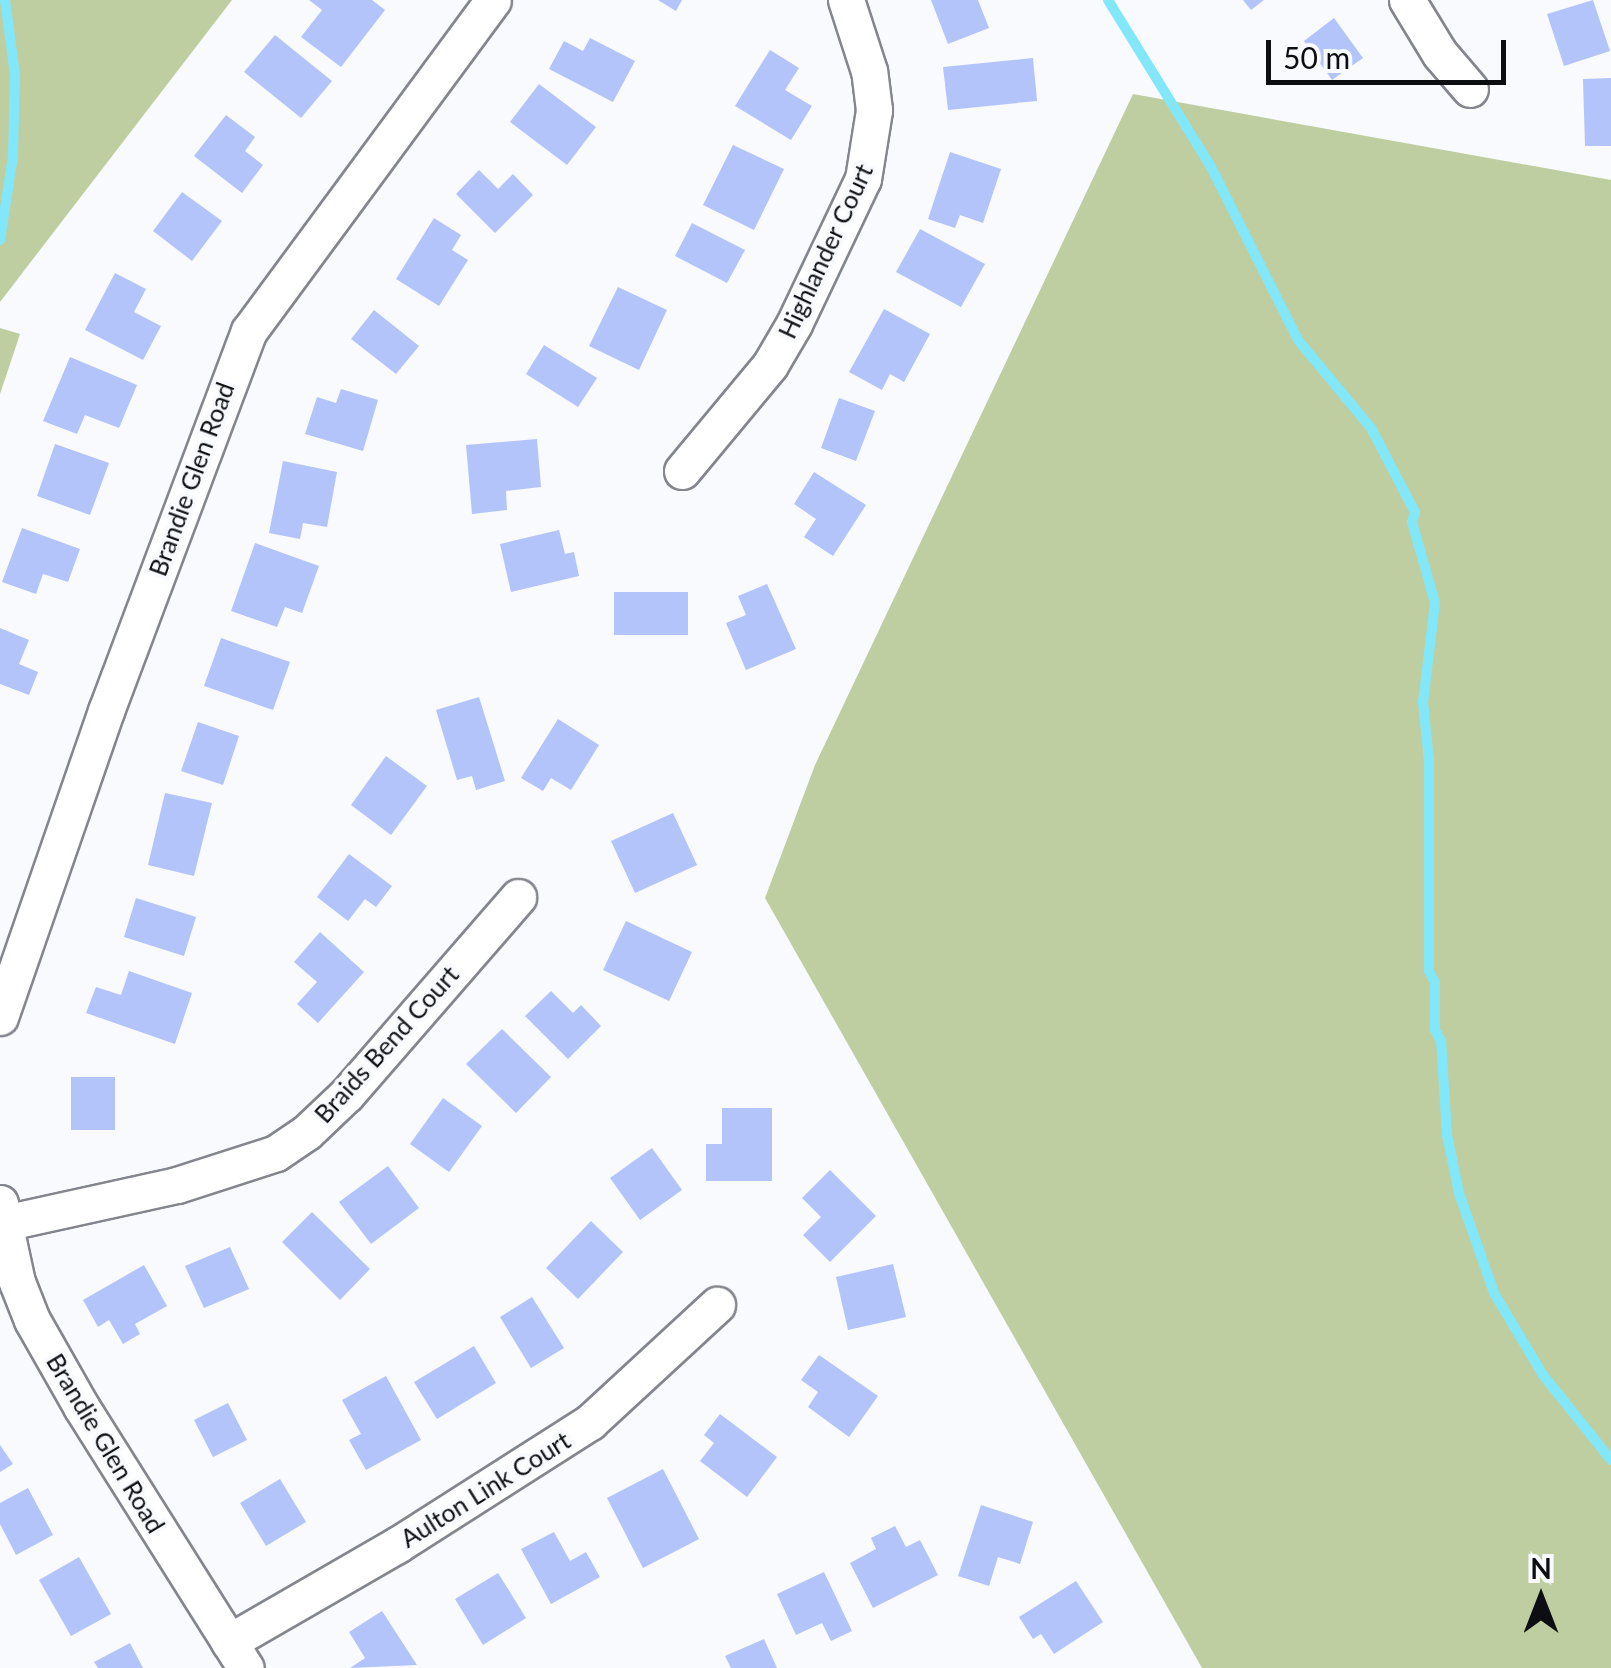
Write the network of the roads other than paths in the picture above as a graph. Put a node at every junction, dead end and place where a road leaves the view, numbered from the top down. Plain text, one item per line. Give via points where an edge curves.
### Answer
1 (493, 0) edge
2 (846, 0) edge
3 (1407, 0) edge
4 (1470, 90) dead end
5 (682, 471) dead end
6 (518, 897) dead end
7 (0, 1017) edge
8 (2, 1212) edge
9 (717, 1305) dead end
10 (238, 1655) edge

1 - 7 street, Brandie Glen Road via 248,331
2 - 5 street, Highlander Court via 874,110 863,179 770,365
3 - 4 street
6 - 8 street, Braids Bend Court via 347,1094 276,1153 177,1185
8 - 10 street, Brandie Glen Road via 32,1320
9 - 10 street, Aulton Link Court via 590,1422

